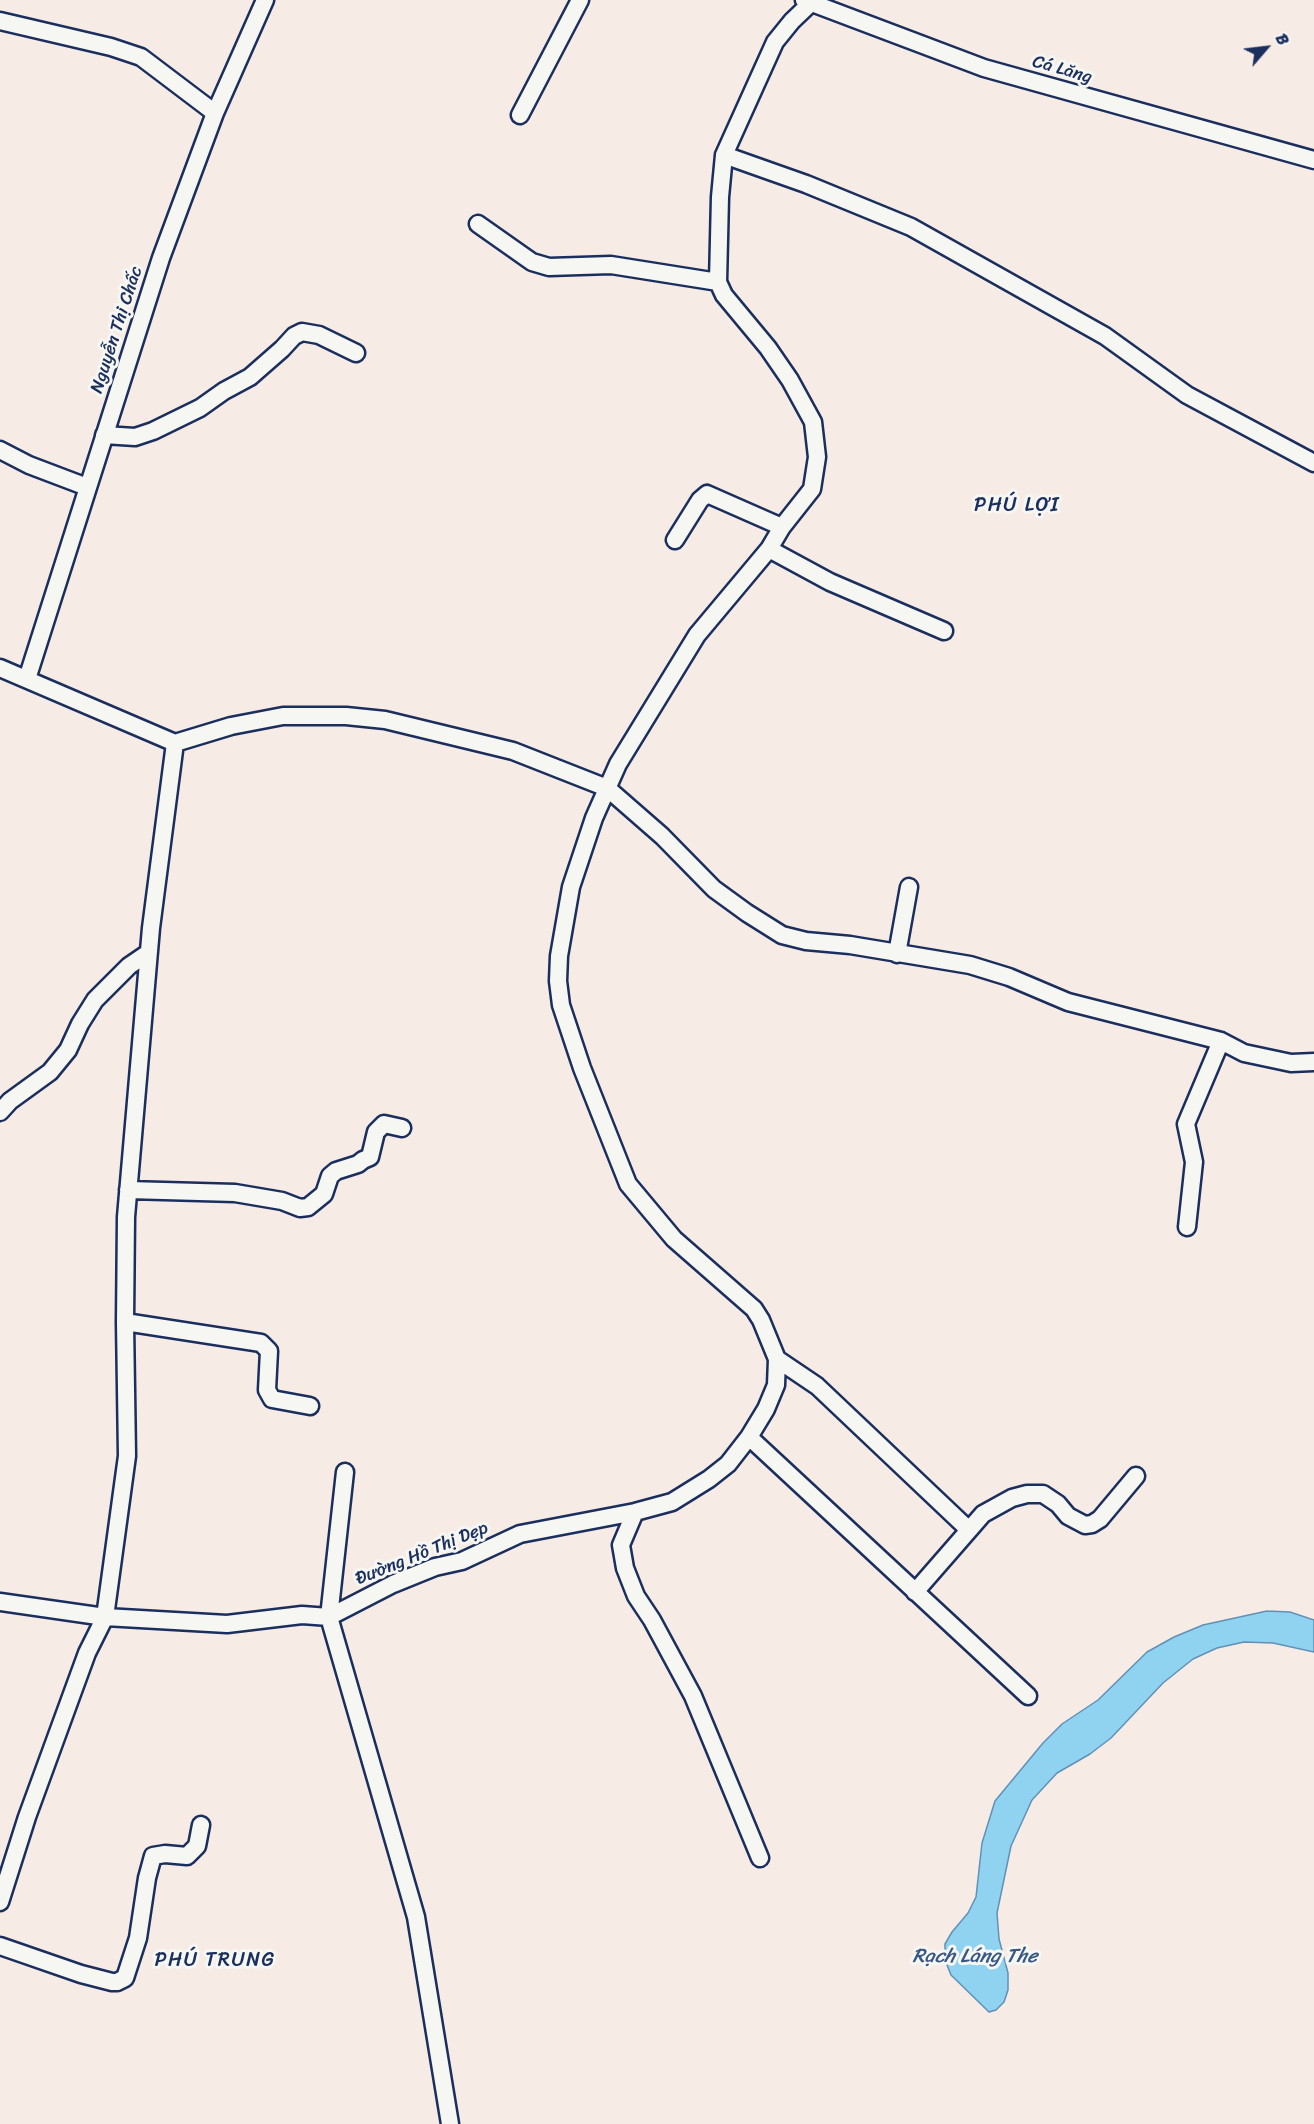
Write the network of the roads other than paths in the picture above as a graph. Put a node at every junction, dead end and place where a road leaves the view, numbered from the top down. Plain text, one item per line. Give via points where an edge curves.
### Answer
1 (265, 0) edge
2 (580, 0) edge
3 (809, 1) edge
4 (0, 21) edge
5 (215, 113) junction
6 (520, 114) dead end
7 (724, 155) junction
8 (1314, 160) edge
9 (478, 224) dead end
10 (718, 282) junction
11 (356, 353) dead end
12 (104, 435) junction
13 (0, 450) edge
14 (1314, 463) edge
15 (87, 487) junction
16 (782, 527) junction
17 (675, 540) dead end
18 (769, 549) junction
19 (944, 631) dead end
20 (0, 668) edge
21 (27, 679) junction
22 (175, 743) junction
23 (607, 788) junction
24 (909, 887) dead end
25 (148, 953) junction
26 (897, 954) junction
27 (1221, 1041) junction
28 (1314, 1062) edge
29 (0, 1112) edge
30 (402, 1128) dead end
31 (128, 1190) junction
32 (1186, 1227) dead end
33 (125, 1322) junction
34 (777, 1359) junction
35 (310, 1406) dead end
36 (749, 1437) junction
37 (345, 1472) dead end
38 (1136, 1476) dead end
39 (635, 1512) junction
40 (969, 1530) junction
41 (915, 1592) junction
42 (0, 1602) edge
43 (105, 1617) junction
44 (329, 1617) junction
45 (1028, 1696) dead end
46 (201, 1826) dead end
47 (760, 1858) dead end
48 (0, 1902) edge
49 (0, 1946) edge
50 (450, 2124) edge

1 - 5 street, Nguyễn Thị Chấc
2 - 6 street
3 - 7 street via 776,42
3 - 8 street, Cá Lăng via 984,68
4 - 5 street via 141,57
5 - 12 street, Nguyễn Thị Chấc via 160,258
7 - 10 street
7 - 14 street via 911,227 1105,336 1187,395
9 - 10 street via 532,262 549,267 611,265
10 - 16 street via 723,295 790,380 813,422 817,457 812,489
11 - 12 street via 319,335 302,332 250,377 200,408 135,437
12 - 15 street, Nguyễn Thị Chấc
13 - 15 street
15 - 21 street, Nguyễn Thị Chấc
16 - 17 street via 707,494
16 - 18 street
18 - 19 street via 830,582
18 - 23 street via 697,635
20 - 21 street
21 - 22 street
22 - 23 street via 283,716 385,720 513,751
22 - 25 street
23 - 26 street via 714,889 782,935
23 - 34 street via 571,887 559,956 561,1005 628,1184 674,1239 754,1310
24 - 26 street
25 - 29 street via 129,966 96,1000 68,1050 50,1072
25 - 31 street
26 - 27 street via 970,965 1068,1002
27 - 28 street via 1244,1053 1271,1060
27 - 32 street via 1186,1124 1194,1162
30 - 31 street via 384,1124 376,1132 370,1157 336,1171 330,1176 324,1194 308,1207 236,1193
31 - 33 street
33 - 35 street via 261,1343 269,1351 267,1390 272,1399
33 - 43 street via 127,1456
34 - 36 street, Đường Hồ Thị Dẹp via 776,1385
34 - 40 street via 817,1386
36 - 39 street, Đường Hồ Thị Dẹp via 728,1464 709,1479 672,1502
36 - 41 street
37 - 44 street
38 - 40 street via 1092,1524 1085,1525 1068,1516 1043,1494 1027,1494 983,1514
39 - 44 street, Đường Hồ Thị Dẹp via 520,1534 462,1561 393,1584
39 - 47 street via 621,1545 625,1568 636,1596 693,1696
40 - 41 street
41 - 45 street
42 - 43 street
43 - 44 street via 227,1624 302,1615
43 - 48 street via 82,1664
44 - 50 street via 416,1917
46 - 49 street via 197,1846 187,1856 165,1854 153,1856 150,1862 138,1938 125,1978 112,1982

